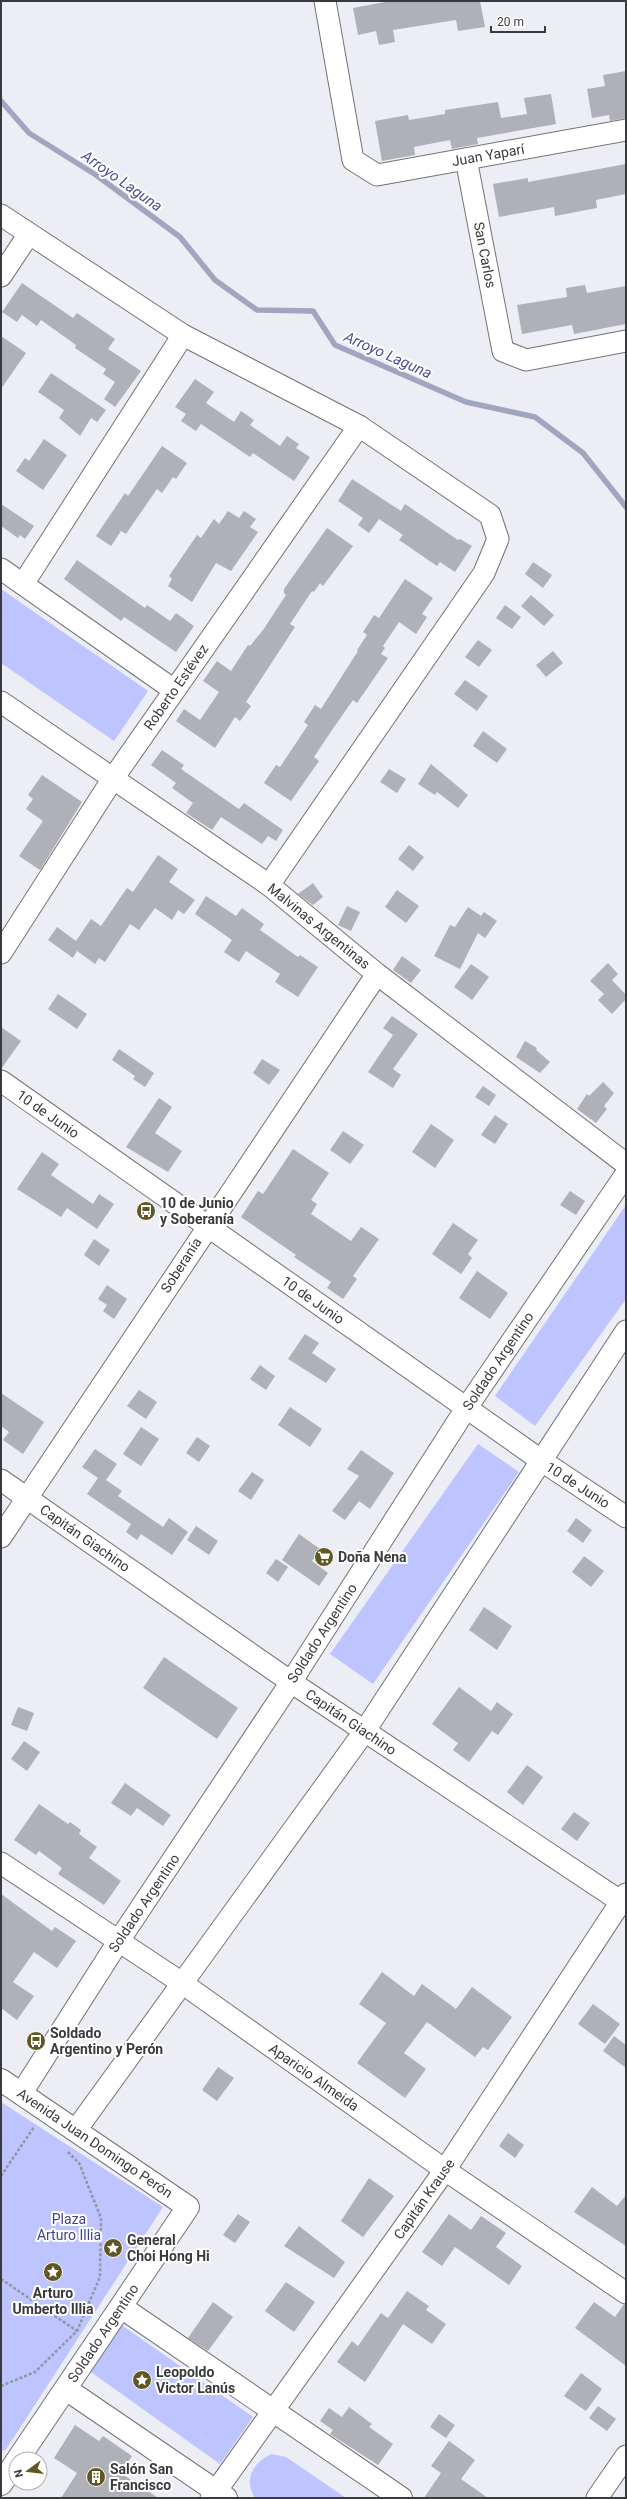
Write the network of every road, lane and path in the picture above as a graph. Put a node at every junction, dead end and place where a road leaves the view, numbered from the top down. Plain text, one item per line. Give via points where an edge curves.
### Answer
1 (325, 1) edge
2 (626, 130) edge
3 (466, 158) junction
4 (1, 215) edge
5 (29, 234) junction
6 (1, 276) edge
7 (183, 335) junction
8 (626, 342) edge
9 (359, 426) junction
10 (1, 568) edge
11 (23, 584) junction
12 (174, 690) junction
13 (1, 702) edge
14 (114, 777) junction
15 (269, 885) junction
16 (1, 953) edge
17 (377, 974) junction
18 (1, 1082) edge
19 (626, 1164) edge
20 (626, 1174) edge
21 (207, 1226) junction
22 (626, 1331) edge
23 (467, 1407) junction
24 (542, 1461) junction
25 (1, 1480) edge
26 (28, 1498) junction
27 (626, 1517) edge
28 (1, 1538) edge
29 (291, 1682) junction
30 (364, 1732) junction
31 (1, 1864) edge
32 (624, 1900) edge
33 (118, 1942) junction
34 (182, 1983) junction
35 (1, 2080) edge
36 (21, 2094) junction
37 (45, 2110) junction
38 (70, 2139) junction
39 (445, 2170) junction
40 (1, 2176) edge
41 (188, 2207) joint
42 (1, 2279) edge
43 (626, 2293) edge
44 (121, 2307) junction
45 (77, 2331) junction
46 (96, 2344) junction
47 (1, 2386) edge
48 (66, 2388) junction
49 (272, 2410) junction
50 (23, 2451) edge
51 (626, 2456) edge
52 (8, 2474) edge
53 (1, 2484) edge
54 (217, 2496) edge
55 (400, 2498) edge
56 (597, 2498) edge

1 - 3 street, Juan Yaparí via 353,160 377,174
2 - 3 street, Juan Yaparí
3 - 8 street, San Carlos via 503,351 526,360
4 - 5 street
5 - 6 street
5 - 7 street
7 - 9 street
7 - 11 street
9 - 12 street, Roberto Estévez
9 - 15 street via 490,515 498,539 484,573
10 - 11 street
11 - 12 street
12 - 14 street, Roberto Estévez
13 - 14 street, Malvinas Argentinas
14 - 15 street, Malvinas Argentinas
14 - 16 street, Roberto Estévez
15 - 17 street, Malvinas Argentinas
17 - 19 street, Malvinas Argentinas
17 - 21 street, Soberanía
18 - 21 street, 10 de Junio
20 - 23 street, Soldado Argentino
21 - 23 street, 10 de Junio
21 - 26 street, Soberanía
22 - 24 street
23 - 24 street, 10 de Junio
23 - 29 street, Soldado Argentino
24 - 27 street, 10 de Junio
24 - 30 street
25 - 26 street, Capitán Giachino
26 - 28 street, Soberanía
26 - 29 street, Capitán Giachino
29 - 30 street, Capitán Giachino
29 - 33 street, Soldado Argentino
30 - 32 street, Capitán Giachino
30 - 34 street
31 - 33 street, Aparicio Almeida
32 - 39 street, Capitán Krause
33 - 34 street, Aparicio Almeida
33 - 36 street, Soldado Argentino
34 - 38 street
34 - 39 street, Aparicio Almeida
35 - 36 main road, Avenida Juan Domingo Perón
36 - 37 main road, Avenida Juan Domingo Perón
37 - 38 main road, Avenida Juan Domingo Perón
37 - 40 path
38 - 41 main road, Avenida Juan Domingo Perón
38 - 45 path via 101,2218 100,2277
39 - 43 street, Aparicio Almeida
39 - 49 street, Capitán Krause
41 - 44 main road, Soldado Argentino
42 - 45 path
44 - 46 main road, Soldado Argentino
44 - 49 main road
45 - 46 path
45 - 47 path via 35,2372
46 - 48 main road, Soldado Argentino
48 - 50 main road, Soldado Argentino
48 - 54 main road
49 - 54 street, Capitán Krause
49 - 55 main road
51 - 56 street
52 - 53 main road

